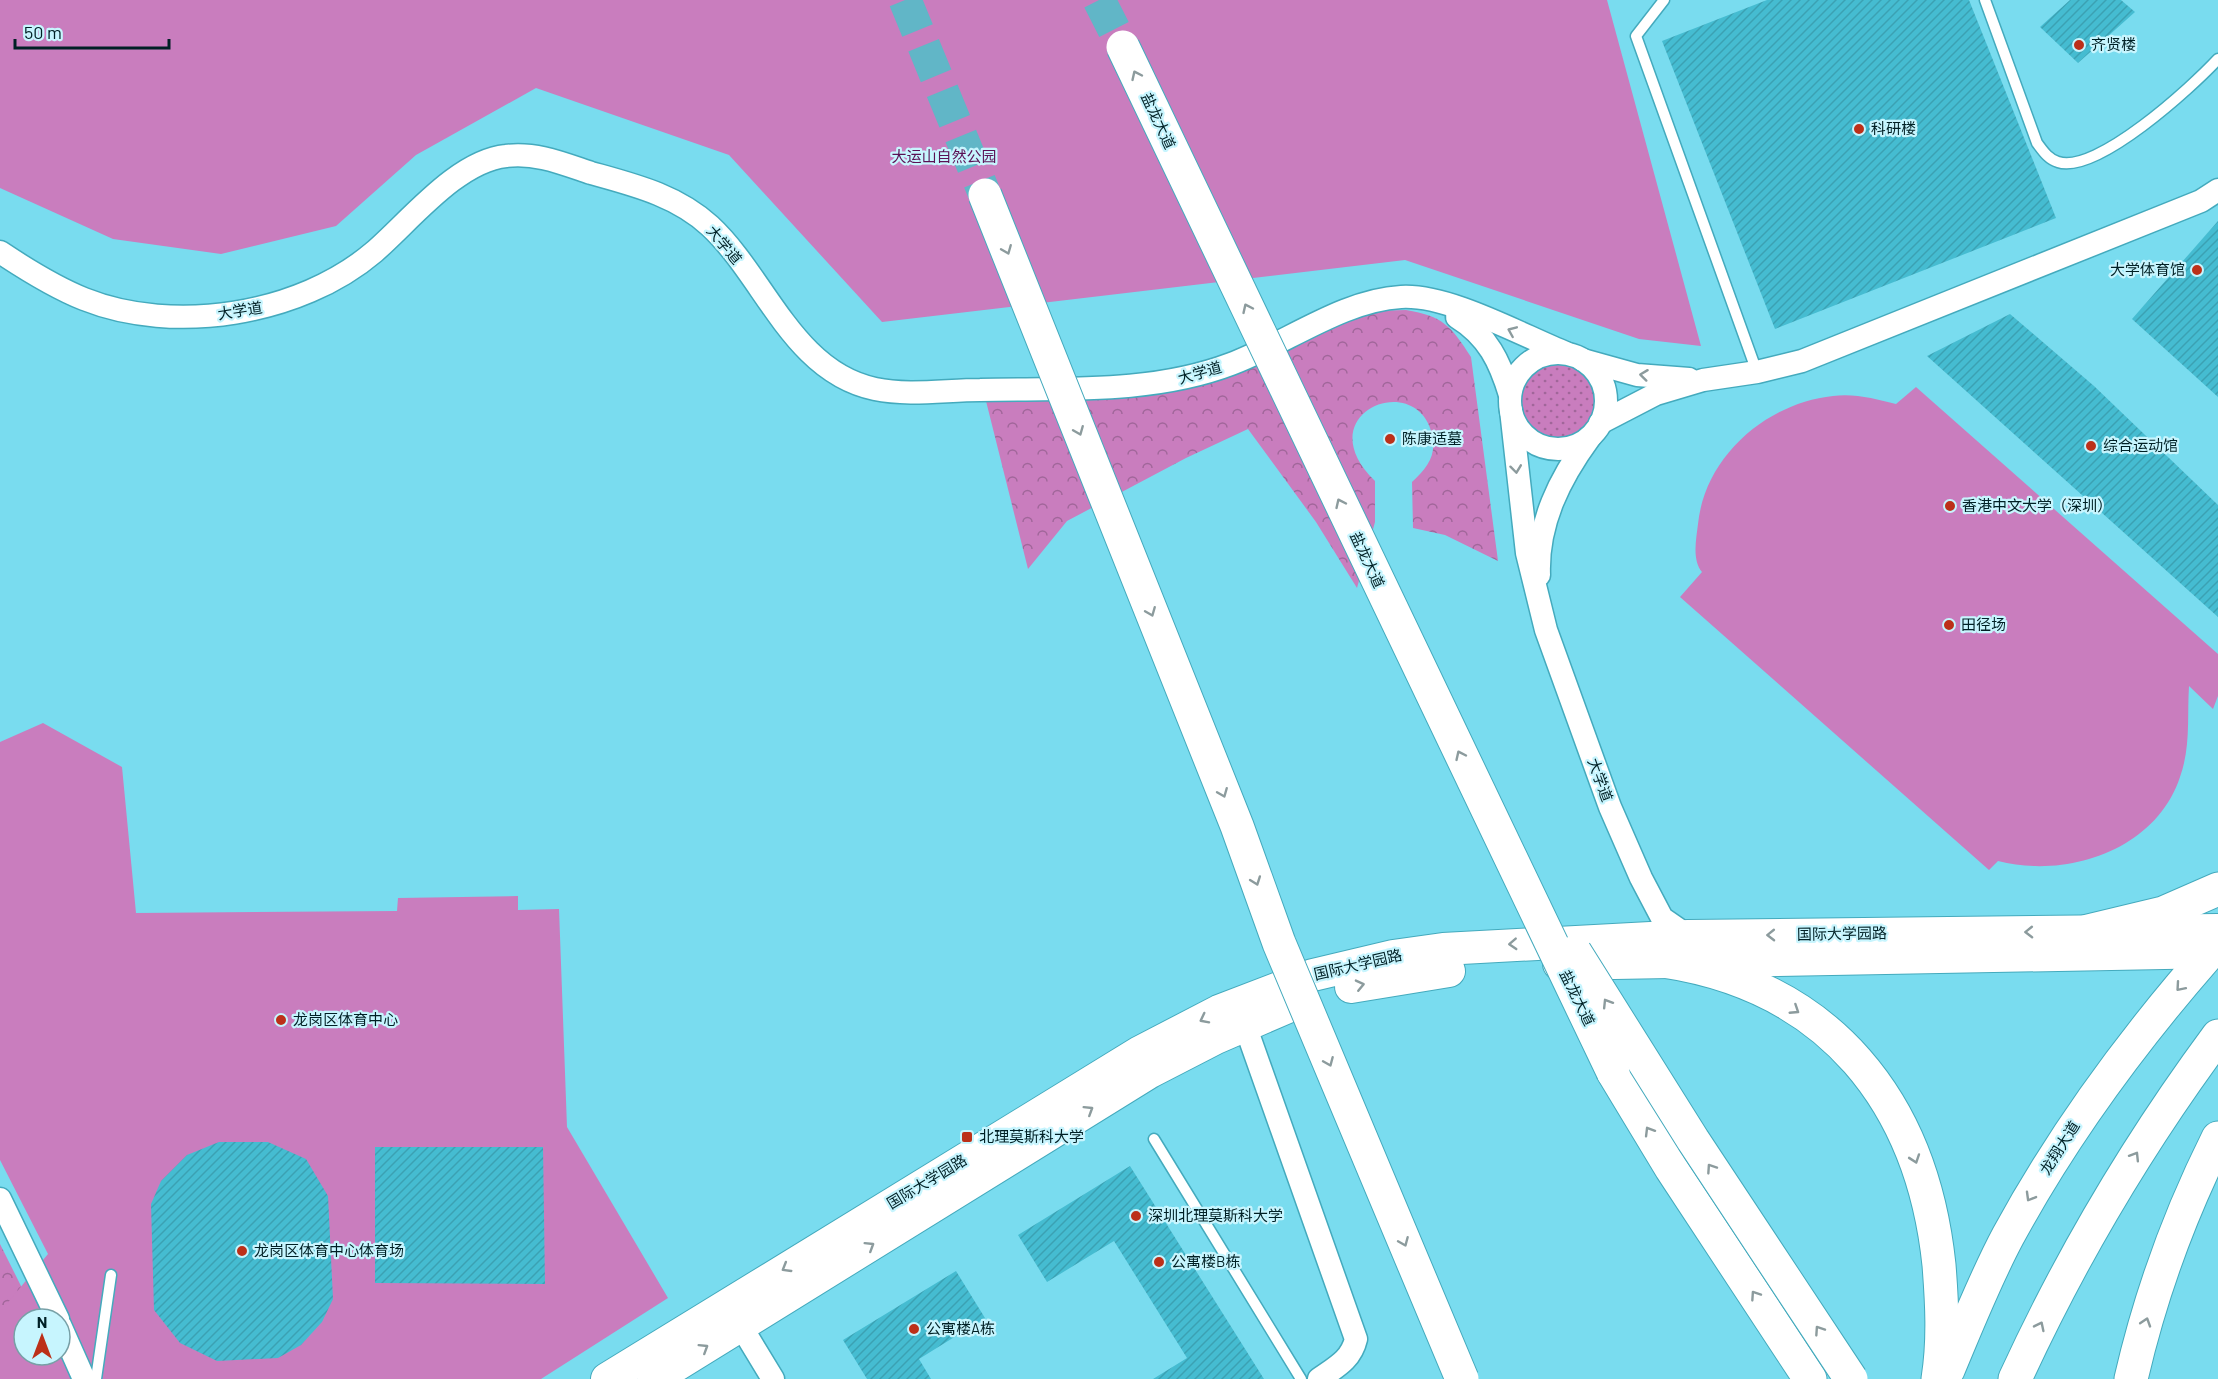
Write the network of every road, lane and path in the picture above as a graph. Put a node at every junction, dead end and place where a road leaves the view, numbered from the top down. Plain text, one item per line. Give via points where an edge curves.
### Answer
1 (1664, 0) edge
2 (1985, 0) edge
3 (1123, 47) tunnel mouth
4 (2218, 59) edge
5 (2218, 190) edge
6 (985, 195) tunnel mouth
7 (0, 252) edge
8 (1422, 297) junction
9 (1573, 356) junction
10 (1757, 372) junction
11 (1702, 380) junction
12 (1510, 403) junction
13 (1596, 429) junction
14 (1540, 607) junction
15 (1480, 797) junction
16 (2218, 889) edge
17 (2088, 931) junction
18 (1688, 936) junction
19 (2216, 945) edge
20 (1663, 961) junction
21 (1242, 1014) junction
22 (2218, 1036) edge
23 (2218, 1138) edge
24 (1154, 1139) dead end
25 (0, 1199) edge
26 (111, 1275) dead end
27 (52, 1307) edge
28 (734, 1315) junction
29 (72, 1352) edge
30 (84, 1379) edge
31 (96, 1379) edge
32 (606, 1379) edge
33 (654, 1379) edge
34 (773, 1379) edge
35 (1301, 1379) edge
36 (1318, 1379) edge
37 (1462, 1379) edge
38 (1810, 1379) edge
39 (1851, 1379) edge
40 (1938, 1379) edge
41 (1944, 1379) edge
42 (2015, 1379) edge
43 (2131, 1379) edge

1 - 10 lane via 1636,36
2 - 4 lane via 2037,143 2058,162 2075,163 2092,156 2157,117
15 -> 3 main road, 盐龙大道, bridge
5 - 10 street via 2201,201 1802,361
6 -> 37 main road, bridge via 1279,943
7 - 8 street, 大学道 via 32,274 87,300 141,314 208,316 264,308 317,290 369,256 476,164 505,156 535,156 660,193 684,207 711,227 795,337 819,360 845,379 875,389 1104,387 1195,377 1235,363 1359,306 1400,297
9 -> 8 street, 大学道 via 1452,305
8 - 12 street, 大学道 via 1478,332 1500,365
11 -> 9 street via 1637,375
9 - 12 street via 1550,353 1535,358 1514,381
9 - 13 street, 大学道 via 1593,368 1602,381 1605,410
10 - 11 street
11 - 13 street via 1656,394
12 - 13 street, 大学道 via 1516,425 1539,444 1568,447
12 -> 14 street, 大学道 via 1527,553
13 - 14 street, 大学道 via 1560,484 1548,514 1539,569
14 - 18 street, 大学道 via 1610,807 1641,878 1662,918
38 -> 15 main road, 盐龙大道, bridge via 1671,1168 1613,1072
39 -> 15 main road, bridge via 1693,1140
16 - 17 main road via 2163,913
17 -> 18 street, 国际大学园路
17 - 19 street, 国际大学园路
18 -> 21 street, 国际大学园路 via 1484,946 1393,956 1313,975
19 - 20 street, 国际大学园路
19 -> 41 main road, 龙翔大道 via 2121,1058 2043,1174 2007,1238
21 -> 20 street, 国际大学园路 via 1384,979 1475,968
20 -> 40 main road via 1727,974 1784,1003 1840,1043 1883,1091 1914,1156 1936,1240 1943,1322
21 - 28 street, 国际大学园路 via 1140,1052
21 - 36 street via 1356,1339 1345,1362
42 -> 22 main road via 2051,1303 2111,1194
43 -> 23 main road via 2161,1276
24 - 35 lane
25 - 27 street
26 - 31 lane
28 - 32 street, 国际大学园路
33 -> 28 street, 国际大学园路
28 - 34 street
29 - 30 street

